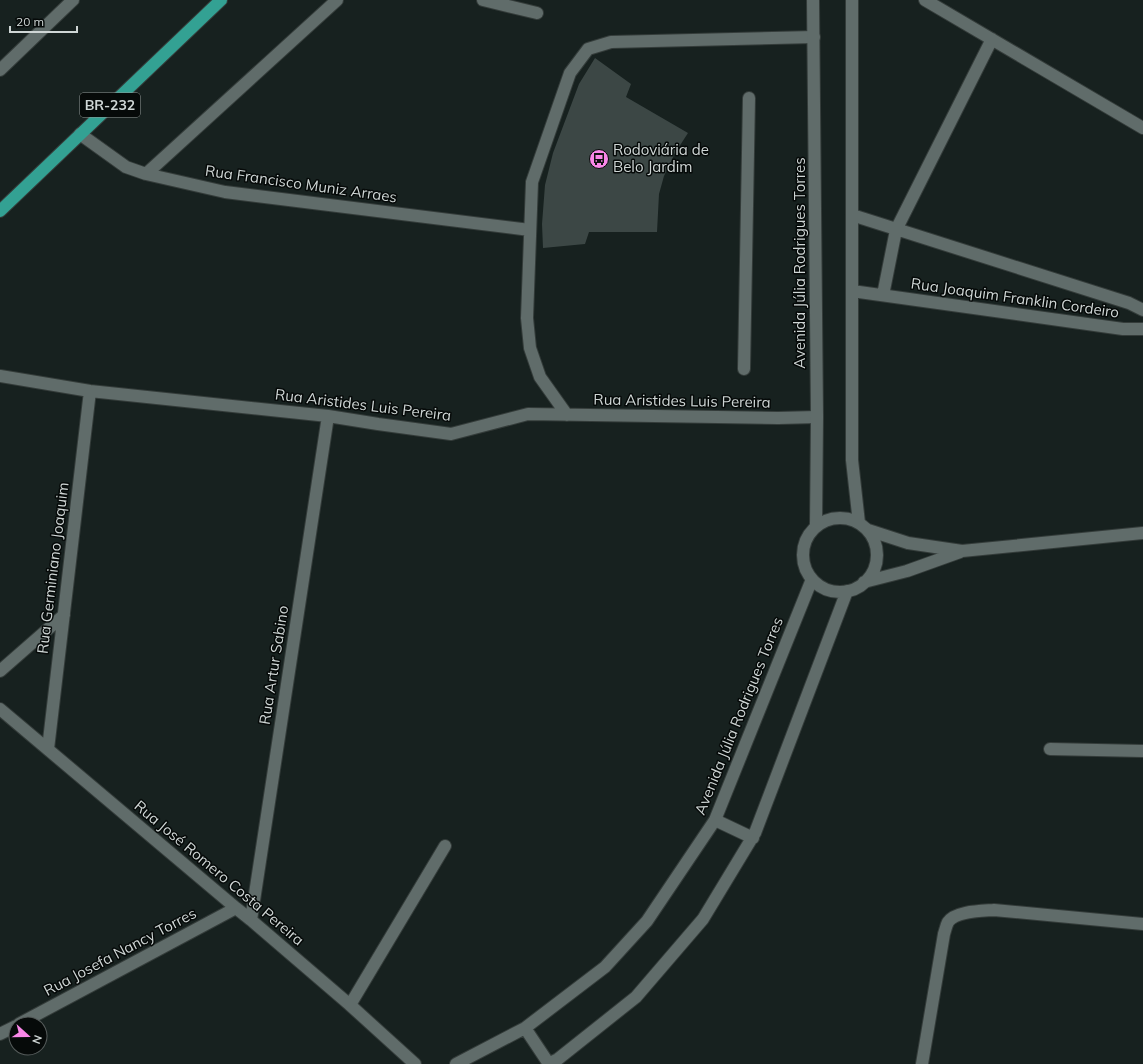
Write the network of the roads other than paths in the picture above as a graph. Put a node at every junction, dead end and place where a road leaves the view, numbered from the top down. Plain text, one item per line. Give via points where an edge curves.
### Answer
1 (73, 0) edge
2 (221, 0) edge
3 (337, 0) edge
4 (483, 0) edge
5 (813, 0) edge
6 (852, 0) edge
7 (925, 0) edge
8 (538, 13) dead end
9 (814, 36) junction
10 (992, 40) junction
11 (0, 70) edge
12 (748, 98) dead end
13 (1143, 128) edge
14 (80, 134) junction
15 (146, 174) junction
16 (0, 211) edge
17 (852, 215) junction
18 (530, 230) junction
19 (896, 230) junction
20 (852, 291) junction
21 (883, 296) junction
22 (1143, 310) edge
23 (1143, 329) edge
24 (744, 369) dead end
25 (0, 376) edge
26 (90, 391) junction
27 (567, 414) junction
28 (328, 416) junction
29 (817, 417) junction
30 (816, 526) junction
31 (864, 527) junction
32 (1143, 533) edge
33 (962, 552) junction
34 (812, 579) junction
35 (864, 582) junction
36 (847, 591) junction
37 (64, 615) junction
38 (0, 671) edge
39 (0, 709) edge
40 (48, 749) junction
41 (1050, 749) dead end
42 (1143, 751) edge
43 (715, 820) junction
44 (753, 838) junction
45 (446, 846) dead end
46 (236, 908) junction
47 (252, 920) junction
48 (1143, 924) edge
49 (350, 1005) junction
50 (34, 1016) edge
51 (525, 1028) junction
52 (415, 1064) edge
53 (456, 1064) edge
54 (549, 1064) edge
55 (922, 1064) edge

1 - 11 street
2 - 14 highway, BR-232
3 - 15 street
4 - 8 street
5 - 9 street, Avenida Júlia Rodrigues Torres
6 - 17 street
7 - 10 street
9 - 18 street via 611,42 588,49 570,73 532,182
9 - 29 street, Avenida Júlia Rodrigues Torres
10 - 13 street
10 - 19 street
12 - 24 street
14 - 15 street, Rua Francisco Muniz Arraes via 126,166
14 - 16 highway, BR-232
15 - 18 street, Rua Francisco Muniz Arraes via 225,192
17 - 19 street, Rua Joaquim Franklin Cordeiro
17 - 20 street
18 - 27 street via 530,348 540,377
19 - 21 street
19 - 22 street, Rua Joaquim Franklin Cordeiro via 1129,303
20 - 21 street, Rua Joaquim Franklin Cordeiro
20 - 31 street via 852,460
21 - 23 street, Rua Joaquim Franklin Cordeiro via 1123,329
25 - 26 street, Rua Aristides Luis Pereira
26 - 28 street, Rua Aristides Luis Pereira
26 - 37 street, Rua Germiniano Joaquim
27 - 28 street, Rua Aristides Luis Pereira via 528,414 452,434
27 - 29 street, Rua Aristides Luis Pereira
28 - 47 street, Rua Artur Sabino
29 - 30 street, Avenida Júlia Rodrigues Torres
30 - 31 street via 837,518 849,519
30 - 34 street via 804,546 803,558
31 - 33 street via 908,543
31 - 35 street via 874,540 876,563 872,574
32 - 33 street
33 - 35 street
34 - 36 street via 828,590
34 - 43 street, Avenida Júlia Rodrigues Torres
35 - 36 street
36 - 44 street
37 - 38 street
37 - 40 street, Rua Germiniano Joaquim
39 - 40 street, Rua José Romero Costa Pereira
40 - 46 street, Rua José Romero Costa Pereira
41 - 42 street
43 - 44 street
43 - 51 street, Avenida Júlia Rodrigues Torres via 647,921 605,967
44 - 54 street via 703,919 636,998
45 - 49 street
46 - 47 street, Rua José Romero Costa Pereira
46 - 50 street, Rua Josefa Nancy Torres
47 - 49 street, Rua José Romero Costa Pereira
48 - 55 street via 994,910 957,916 948,922 944,934
49 - 52 street, Rua José Romero Costa Pereira
51 - 53 street, Avenida Júlia Rodrigues Torres
51 - 54 street

